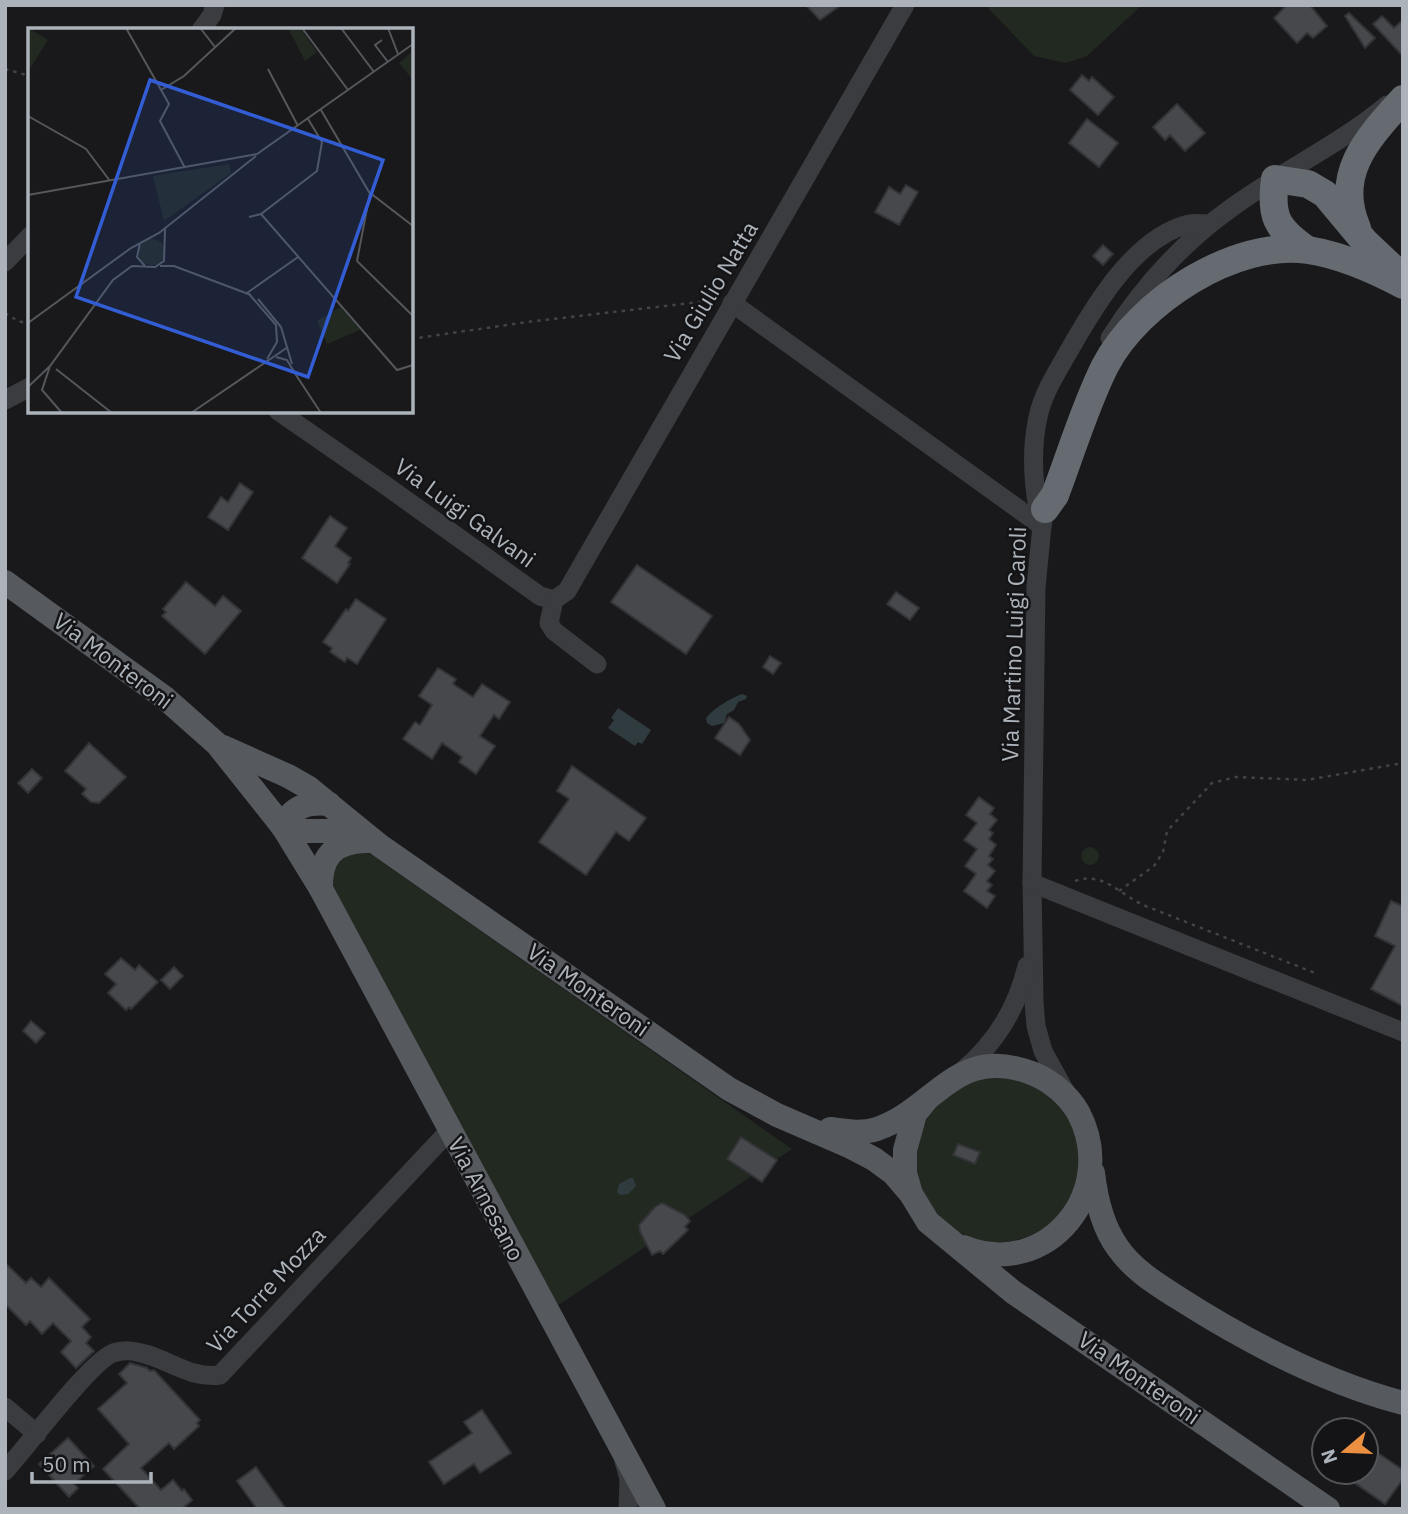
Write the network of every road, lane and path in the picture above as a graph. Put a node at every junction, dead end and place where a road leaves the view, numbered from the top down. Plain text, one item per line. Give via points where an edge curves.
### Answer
1 (905, 5) edge
2 (5, 69) edge
3 (28, 75) edge
4 (1403, 92) edge
5 (1403, 99) edge
6 (1275, 179) junction
7 (1210, 224) junction
8 (28, 238) edge
9 (1365, 243) junction
10 (1306, 249) junction
11 (5, 262) edge
12 (1403, 278) edge
13 (1403, 285) edge
14 (732, 303) junction
15 (5, 313) edge
16 (28, 324) edge
17 (413, 339) edge
18 (28, 388) edge
19 (5, 400) edge
20 (281, 413) edge
21 (1043, 518) junction
22 (5, 582) edge
23 (554, 600) junction
24 (597, 664) dead end
25 (217, 744) junction
26 (1403, 763) edge
27 (329, 804) junction
28 (283, 827) junction
29 (373, 843) junction
30 (1032, 884) junction
31 (321, 889) junction
32 (1119, 891) junction
33 (1054, 892) junction
34 (1032, 931) junction
35 (1315, 973) dead end
36 (1403, 1032) edge
37 (955, 1077) junction
38 (927, 1099) junction
39 (1076, 1109) junction
40 (801, 1126) junction
41 (449, 1130) junction
42 (1091, 1158) junction
43 (911, 1195) junction
44 (953, 1242) junction
45 (1403, 1403) edge
46 (5, 1407) edge
47 (37, 1434) junction
48 (622, 1450) junction
49 (5, 1471) edge
50 (628, 1509) edge
51 (653, 1509) edge
52 (1328, 1509) edge

1 - 14 street, Via Giulio Natta
2 - 3 path
4 - 6 street, Via Martino Luigi Caroli
5 - 9 highway via 1355,160 1351,211
6 - 7 street, Via Martino Luigi Caroli
6 - 9 highway via 1308,184 1325,194
6 - 10 highway via 1272,200 1279,227
7 - 21 street, Via Martino Luigi Caroli via 1153,279 1098,356 1062,436
7 - 21 street via 1191,223 1149,246 1123,269 1091,311 1038,416 1034,491
8 - 11 street
9 - 12 highway
10 - 13 highway via 1342,257
10 - 21 highway via 1235,259 1203,273 1148,312 1106,365
14 - 17 path via 712,299
14 - 21 street
14 - 23 street, Via Giulio Natta via 567,591
15 - 16 path
18 - 19 street
20 - 23 street, Via Luigi Galvani via 540,596
21 - 30 street, Via Martino Luigi Caroli via 1036,587
22 - 25 main road, Via Monteroni via 165,698
23 - 24 street via 549,624
25 - 27 main road, Via Monteroni via 288,776
25 - 28 main road, Via Monteroni
26 - 32 path via 1307,780 1236,777 1212,783 1167,831 1163,852 1154,866
27 - 28 main road via 298,807
27 - 29 main road, Via Monteroni
28 - 29 main road, Via Monteroni via 330,831
28 - 31 main road, Via Monteroni
29 - 31 main road via 336,848 320,873
29 - 40 main road, Via Monteroni via 729,1089
30 - 33 street
30 - 34 street, Via Martino Luigi Caroli
31 - 41 main road, Via Arnesano
32 - 33 path via 1097,878 1082,879
32 - 35 path via 1143,905
33 - 36 street
34 - 37 street, Via Martino Luigi Caroli via 1023,982 1011,1012 992,1042
34 - 39 street, Via Martino Luigi Caroli via 1036,1026 1043,1051
37 - 38 main road, Via Monteroni
37 - 39 main road, Via Monteroni via 999,1066 1022,1070 1043,1078
38 - 40 main road, Via Monteroni via 874,1130 858,1133
38 - 43 main road, Via Monteroni via 915,1114 905,1150
39 - 42 main road, Via Monteroni via 1087,1131
40 - 43 main road, Via Monteroni via 874,1159
41 - 47 street, Via Torre Mozza via 220,1375 206,1377 142,1353 114,1352 86,1375
41 - 48 main road, Via Arnesano
42 - 44 main road, Via Monteroni via 1083,1200 1056,1234 1037,1246 1016,1252 984,1252
42 - 45 main road via 1104,1222 1118,1249 1137,1269 1274,1353
43 - 44 main road, Via Monteroni via 928,1222
44 - 52 main road, Via Monteroni via 1013,1292
46 - 47 street
47 - 49 street, Via Torre Mozza
48 - 50 street via 629,1479
48 - 51 main road, Via Arnesano

